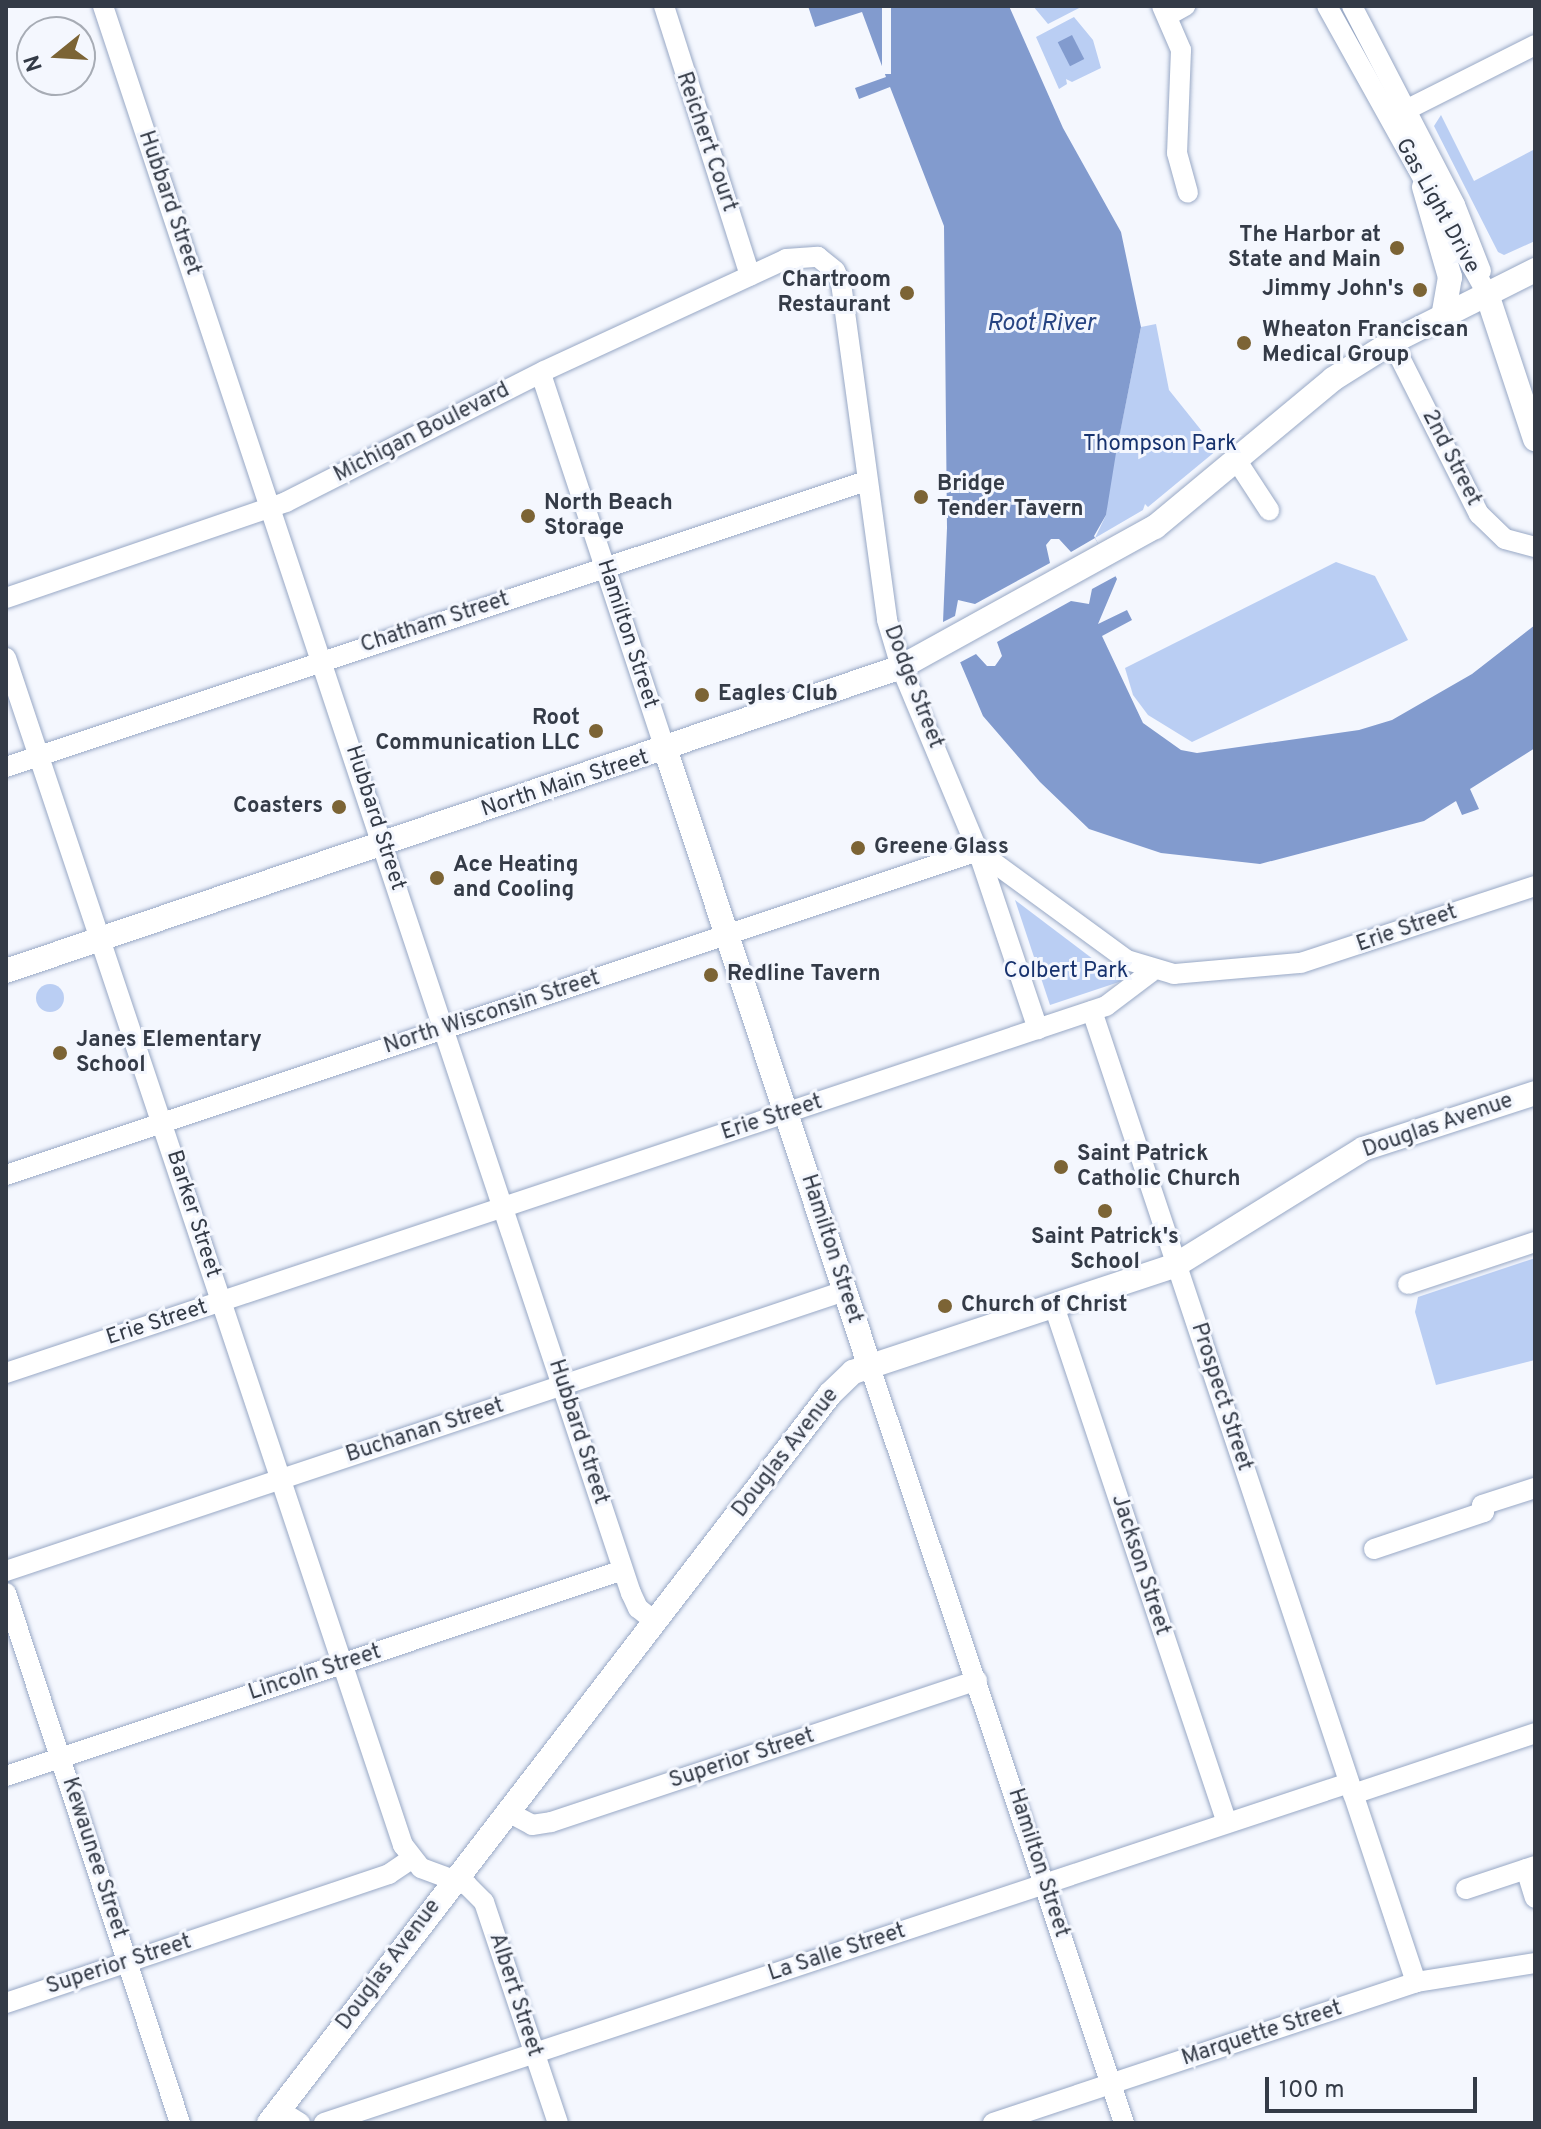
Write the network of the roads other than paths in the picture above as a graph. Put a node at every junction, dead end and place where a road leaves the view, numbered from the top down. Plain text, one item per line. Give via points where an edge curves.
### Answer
1 (103, 6) edge
2 (664, 6) edge
3 (1327, 6) edge
4 (1352, 6) edge
5 (1171, 9) edge
6 (1535, 45) edge
7 (1407, 109) junction
8 (1388, 119) junction
9 (1424, 187) junction
10 (1188, 193) dead end
11 (828, 263) joint
12 (1535, 270) edge
13 (750, 276) junction
14 (1487, 294) junction
15 (1443, 317) junction
16 (1392, 342) junction
17 (541, 374) junction
18 (1535, 439) edge
19 (1237, 461) junction
20 (866, 481) junction
21 (271, 508) junction
22 (1269, 510) dead end
23 (1535, 547) edge
24 (605, 567) junction
25 (6, 598) edge
26 (6, 658) edge
27 (323, 661) junction
28 (901, 667) junction
29 (666, 751) junction
30 (39, 757) junction
31 (6, 767) edge
32 (384, 845) junction
33 (978, 851) junction
34 (1535, 886) edge
35 (727, 935) junction
36 (100, 940) junction
37 (6, 971) edge
38 (1151, 972) junction
39 (1092, 1011) junction
40 (445, 1029) junction
41 (1038, 1029) junction
42 (1535, 1093) edge
43 (786, 1113) junction
44 (163, 1123) junction
45 (6, 1175) edge
46 (505, 1207) junction
47 (1535, 1242) edge
48 (1176, 1265) junction
49 (1408, 1284) dead end
50 (845, 1291) junction
51 (222, 1301) junction
52 (1054, 1306) junction
53 (869, 1364) junction
54 (6, 1373) edge
55 (562, 1385) junction
56 (282, 1479) junction
57 (1535, 1488) edge
58 (1374, 1549) dead end
59 (623, 1570) junction
60 (6, 1571) edge
61 (6, 1593) edge
62 (655, 1622) junction
63 (343, 1663) junction
64 (977, 1680) junction
65 (1535, 1733) edge
66 (61, 1757) junction
67 (6, 1776) edge
68 (1351, 1788) junction
69 (508, 1812) junction
70 (1227, 1823) junction
71 (411, 1859) junction
72 (1530, 1868) edge
73 (455, 1880) junction
74 (1045, 1884) junction
75 (1466, 1889) dead end
76 (1535, 1898) edge
77 (129, 1963) junction
78 (1535, 1963) edge
79 (1416, 1982) junction
80 (6, 2003) edge
81 (535, 2054) junction
82 (1111, 2083) junction
83 (274, 2116) edge
84 (180, 2123) edge
85 (300, 2123) edge
86 (324, 2123) edge
87 (558, 2123) edge
88 (993, 2123) edge
89 (1124, 2123) edge

1 - 21 street, Hubbard Street
2 - 13 street, Reichert Court
3 - 8 street, Gas Light Drive
4 - 7 street, Gas Light Drive
5 - 10 street via 1181,50 1177,153
6 - 7 street
7 - 8 street
7 - 14 street, Gas Light Drive via 1469,235
8 - 9 street, Gas Light Drive
9 - 14 street, Gas Light Drive
9 - 15 main road via 1449,265
11 - 13 street, Michigan Boulevard via 797,255
11 - 20 street, Dodge Street via 841,283
12 - 14 main road, North Main Street
13 - 17 street, Michigan Boulevard
14 - 15 main road, North Main Street
14 - 18 main road
15 - 16 main road, North Main Street
16 - 19 main road, North Main Street via 1309,396
16 - 23 street, 2nd Street via 1479,514 1505,539
17 - 21 street, Michigan Boulevard
17 - 24 street, Hamilton Street
19 - 22 street
19 - 28 main road, North Main Street via 1178,512
20 - 24 street, Chatham Street
20 - 28 street, Dodge Street via 879,584
21 - 25 street, Michigan Boulevard
21 - 27 street, Hubbard Street
24 - 27 street, Chatham Street
24 - 29 street, Hamilton Street
26 - 30 street, Barker Street
27 - 30 street, Chatham Street
27 - 32 street, Hubbard Street
28 - 29 main road, North Main Street
28 - 33 street, Dodge Street
29 - 32 main road, North Main Street
29 - 35 main road, Hamilton Street
30 - 31 street, Chatham Street
30 - 36 street, Barker Street
32 - 36 main road, North Main Street
32 - 40 street, Hubbard Street
33 - 35 street, North Wisconsin Street
33 - 38 street
33 - 41 street, Dodge Street
34 - 38 street, Erie Street via 1301,963 1201,975
35 - 40 street, North Wisconsin Street
35 - 43 main road, Hamilton Street
36 - 37 main road, North Main Street
36 - 44 street, Barker Street
38 - 39 street, Erie Street via 1123,997
39 - 41 street, Erie Street
39 - 48 street, Prospect Street
40 - 44 street, North Wisconsin Street
40 - 46 street, Hubbard Street
41 - 43 street, Erie Street
42 - 48 main road, Douglas Avenue via 1363,1149
43 - 46 street, Erie Street
43 - 50 main road, Hamilton Street
44 - 45 street, North Wisconsin Street
44 - 51 street, Barker Street
46 - 51 street, Erie Street
46 - 55 street, Hubbard Street
47 - 49 street
48 - 52 main road, Douglas Avenue
48 - 68 street, Prospect Street
50 - 53 main road, Hamilton Street
50 - 55 street, Buchanan Street
51 - 54 street, Erie Street
51 - 56 street, Barker Street
52 - 53 main road, Douglas Avenue
52 - 70 street, Jackson Street
53 - 62 main road, Douglas Avenue via 830,1394
53 - 64 street, Hamilton Street
55 - 56 street, Buchanan Street
55 - 59 street, Hubbard Street
56 - 60 street, Buchanan Street
56 - 63 street, Barker Street
57 - 58 street via 1482,1505 1484,1512
59 - 62 street, Hubbard Street via 636,1606
59 - 63 street, Lincoln Street
61 - 66 street, Kewaunee Street
62 - 69 main road, Douglas Avenue
63 - 66 street, Lincoln Street
63 - 71 street, Barker Street
64 - 69 street, Superior Street via 551,1822 532,1825
64 - 74 street, Hamilton Street
65 - 68 street, La Salle Street
66 - 67 street, Lincoln Street
66 - 77 street, Kewaunee Street
68 - 70 street, La Salle Street
68 - 79 street, Prospect Street
69 - 73 main road, Douglas Avenue
70 - 74 street, La Salle Street
71 - 73 street via 428,1872
71 - 77 street, Superior Street via 391,1873
72 - 75 street
72 - 76 street
73 - 81 street, Albert Street via 485,1905
73 - 83 main road, Douglas Avenue
74 - 81 street, La Salle Street
74 - 82 street, Hamilton Street
77 - 80 street, Superior Street
77 - 84 street, Kewaunee Street
78 - 79 street, Marquette Street
79 - 82 street, Marquette Street
81 - 86 street, La Salle Street
81 - 87 street, Albert Street
82 - 88 street, Marquette Street
82 - 89 street, Hamilton Street
83 - 85 street

